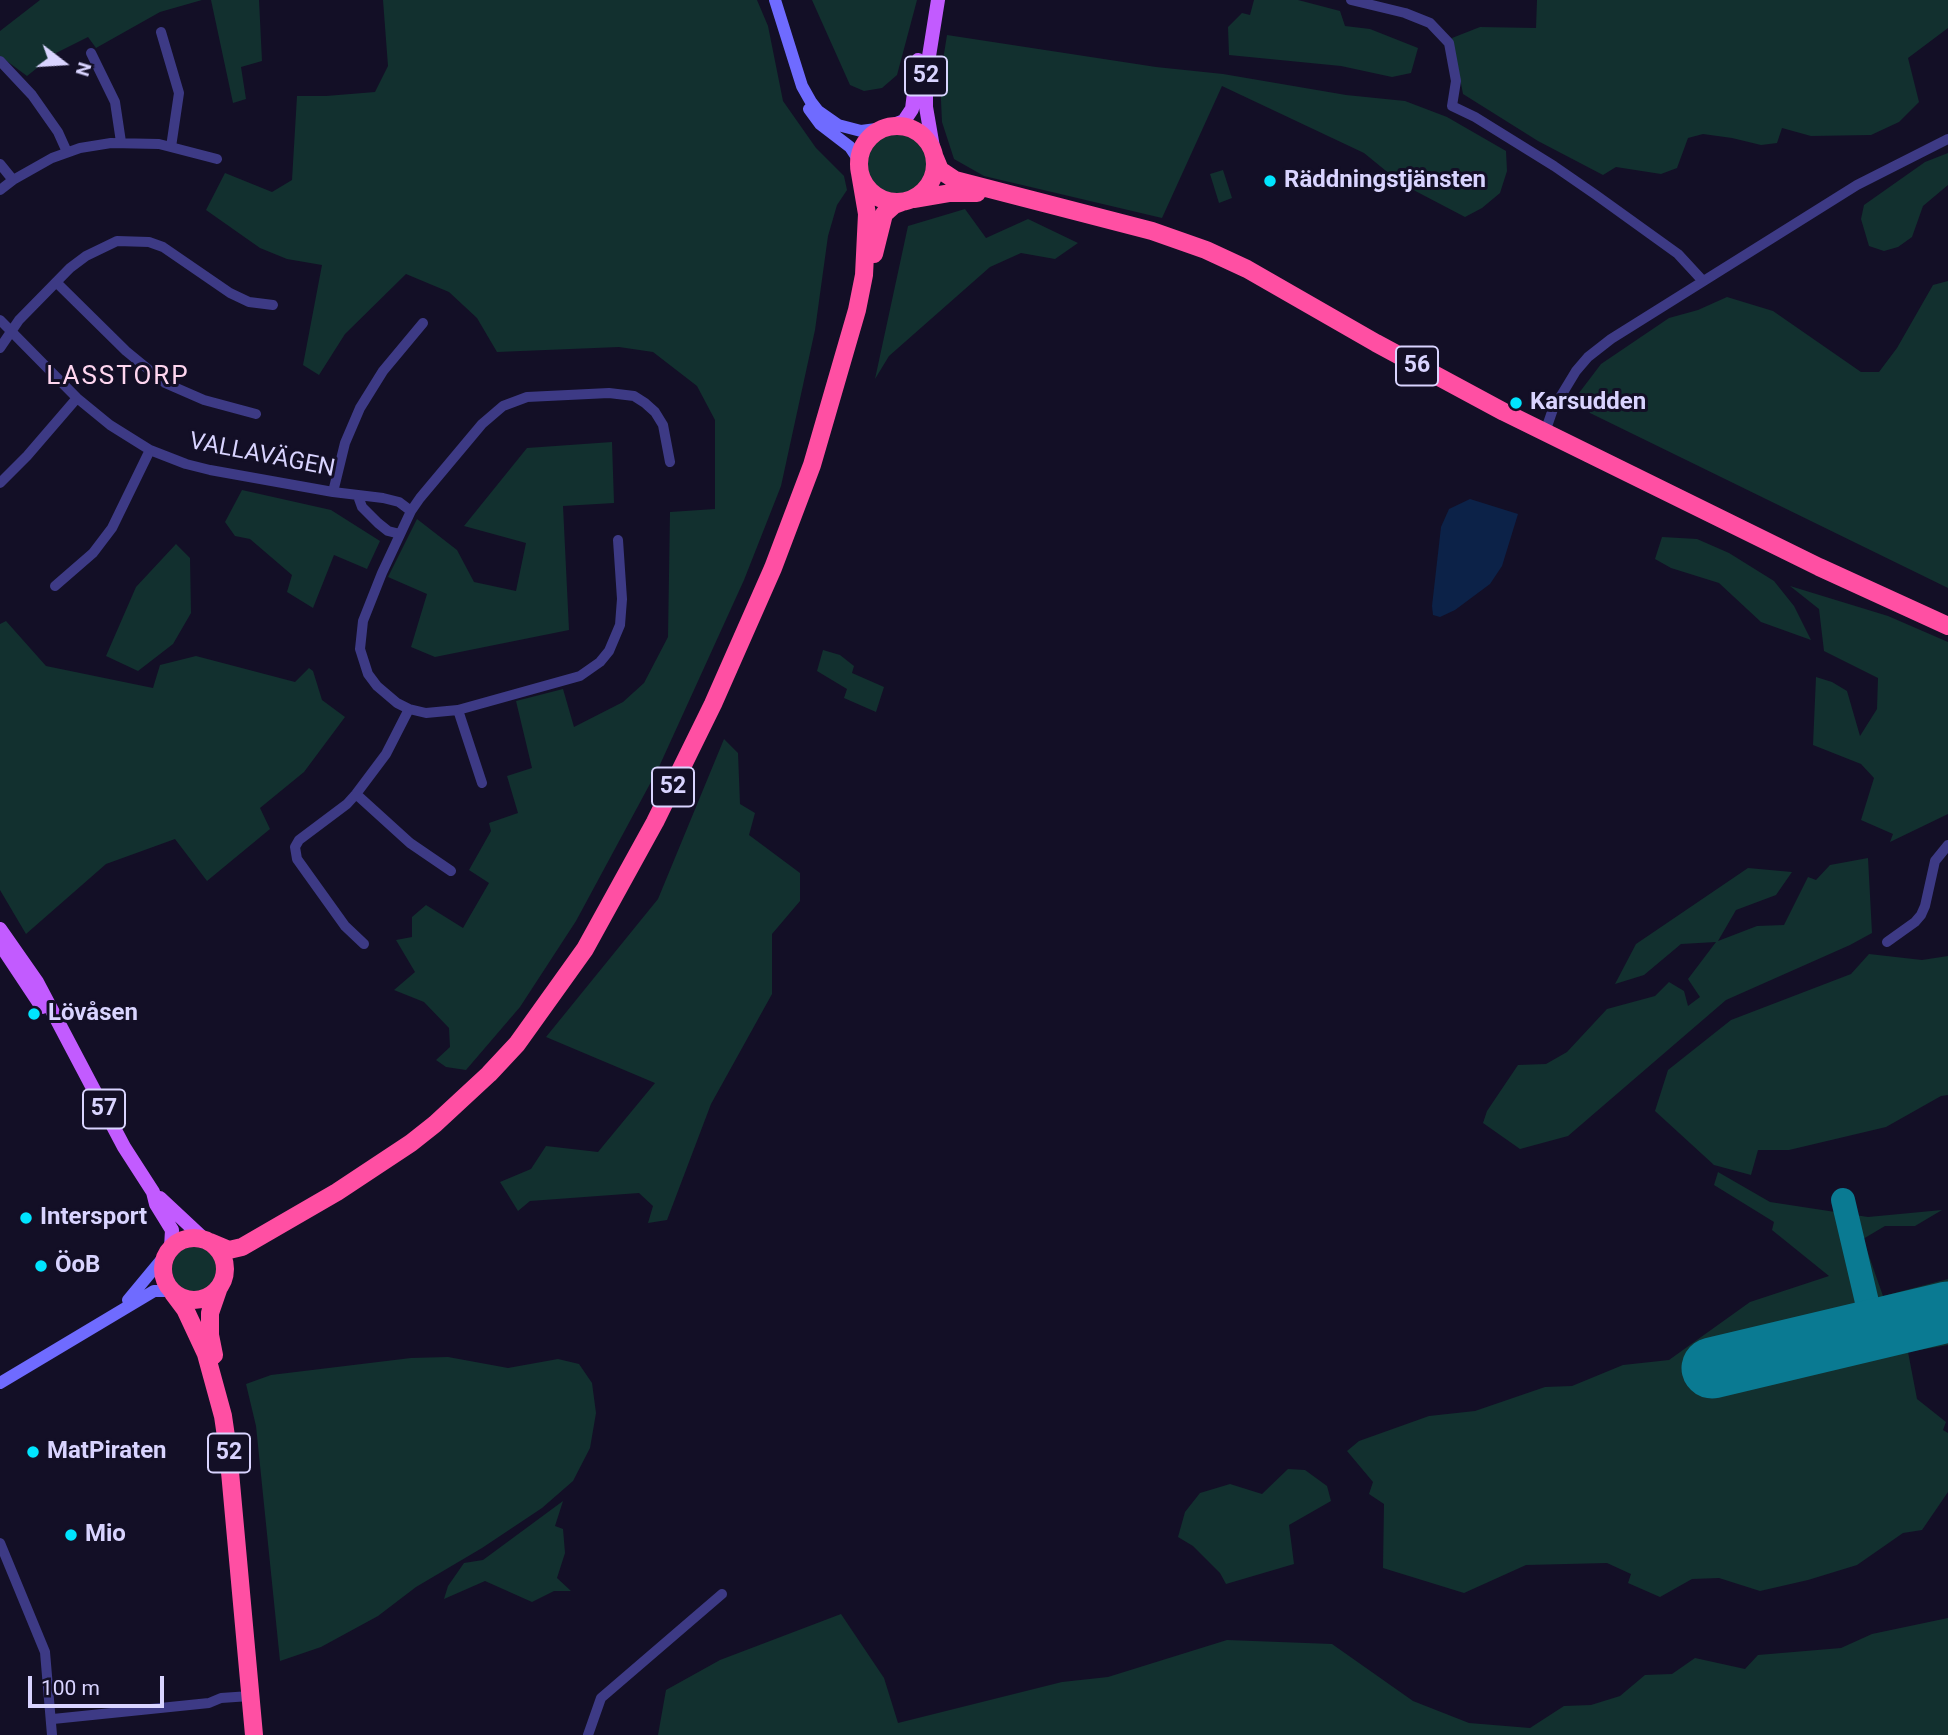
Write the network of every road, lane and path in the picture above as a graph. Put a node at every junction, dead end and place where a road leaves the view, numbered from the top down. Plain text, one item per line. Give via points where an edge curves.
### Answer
1 (775, 0) edge
2 (930, 0) edge
3 (938, 0) edge
4 (1351, 0) edge
5 (161, 32) dead end
6 (90, 53) dead end
7 (0, 61) edge
8 (804, 92) junction
9 (888, 127) junction
10 (1948, 139) edge
11 (121, 142) junction
12 (171, 147) junction
13 (67, 152) junction
14 (934, 156) junction
15 (217, 159) dead end
16 (0, 164) edge
17 (860, 169) junction
18 (13, 180) junction
19 (0, 190) edge
20 (1005, 193) junction
21 (905, 201) junction
22 (1702, 280) junction
23 (57, 284) junction
24 (273, 305) dead end
25 (857, 310) junction
26 (0, 320) edge
27 (423, 323) dead end
28 (13, 331) junction
29 (0, 348) edge
30 (77, 398) junction
31 (256, 414) dead end
32 (1545, 432) junction
33 (150, 450) junction
34 (670, 463) dead end
35 (0, 483) edge
36 (333, 492) junction
37 (358, 496) junction
38 (411, 511) junction
39 (400, 534) junction
40 (618, 540) dead end
41 (55, 586) dead end
42 (1948, 626) edge
43 (409, 709) junction
44 (458, 710) junction
45 (482, 783) dead end
46 (356, 794) junction
47 (1948, 845) edge
48 (451, 871) dead end
49 (0, 929) edge
50 (1887, 942) dead end
51 (0, 944) edge
52 (364, 944) dead end
53 (59, 1024) junction
54 (153, 1192) junction
55 (270, 1231) junction
56 (208, 1241) junction
57 (169, 1251) junction
58 (221, 1284) junction
59 (172, 1292) junction
60 (113, 1315) junction
61 (0, 1383) edge
62 (0, 1543) edge
63 (722, 1594) dead end
64 (256, 1695) junction
65 (53, 1719) junction
66 (52, 1735) edge
67 (254, 1735) edge
68 (264, 1735) edge
69 (587, 1735) edge

1 - 8 street
2 - 9 main road, 52 via 912,109 904,121
3 - 14 main road, 52 via 926,75
4 - 22 street via 1430,23 1450,43 1456,81 1452,106 1596,194 1678,254
5 - 12 street via 179,93
6 - 11 street via 115,102
7 - 13 street via 32,95
8 - 9 street via 818,111 838,125 861,131
8 - 17 street via 814,118 850,147
9 - 14 highway, 52 via 917,131
9 - 17 highway, 52 via 865,144
10 - 22 street via 1857,185
11 - 12 street
11 - 13 street
12 - 15 street
13 - 18 street
14 - 20 highway, 56 via 950,178
14 - 21 highway, 52 via 929,185
16 - 18 street
17 - 21 highway via 865,185 876,195
17 - 25 highway, 52 via 867,237
18 - 19 street
20 - 21 highway, 56 via 950,193
20 - 32 highway, 56 via 1153,231 1206,250
21 - 25 highway, 52 via 889,209 881,220
22 - 32 street via 1588,357 1564,388
23 - 24 street via 70,268 102,247 117,241 149,242 176,254 230,293 249,302
23 - 28 street
23 - 31 street via 165,383 204,400
25 - 55 highway, 52 via 812,465 740,645 674,787 578,959 517,1044 435,1124 377,1167
26 - 28 street, VALLAVÄGEN
27 - 36 street via 383,371 360,408 345,443
28 - 29 street
28 - 30 street, VALLAVÄGEN
30 - 33 street, VALLAVÄGEN
30 - 35 street
32 - 42 highway, 56
33 - 36 street, VALLAVÄGEN via 210,470
33 - 41 street via 112,528 93,553
34 - 38 street via 663,425 655,412 634,397 609,393 527,397 503,406 482,424
36 - 37 street, VALLAVÄGEN
37 - 38 street, VALLAVÄGEN via 399,502
37 - 39 street, VALLAVÄGEN via 378,523
38 - 39 street
39 - 43 street via 367,611 360,649 376,686
40 - 44 street via 622,613 616,638 600,662 567,681
43 - 44 street via 426,713
43 - 46 street via 386,754
44 - 45 street
46 - 48 street via 410,843
46 - 52 street via 296,846 297,859 345,926
47 - 50 street via 1935,861 1921,915
49 - 53 main road, 57
51 - 53 main road, 57 via 41,1006
53 - 54 main road, 57
54 - 56 main road, 57
54 - 57 main road, 57 via 172,1230
55 - 56 highway, 52 via 234,1250
55 - 58 highway, 52
56 - 57 highway, 52 via 185,1239
56 - 58 highway, 52 via 223,1256 226,1269
57 - 59 highway, 52 via 163,1271
57 - 60 street
58 - 59 highway, 52 via 199,1300
58 - 64 highway, 52 via 210,1313 210,1335 239,1468
59 - 60 street via 154,1291
59 - 64 highway, 52 via 206,1354 223,1416
60 - 61 street
62 - 65 street via 45,1652
63 - 69 street via 601,1698
64 - 65 street
64 - 67 highway, 52
64 - 68 highway, 52
65 - 66 street

